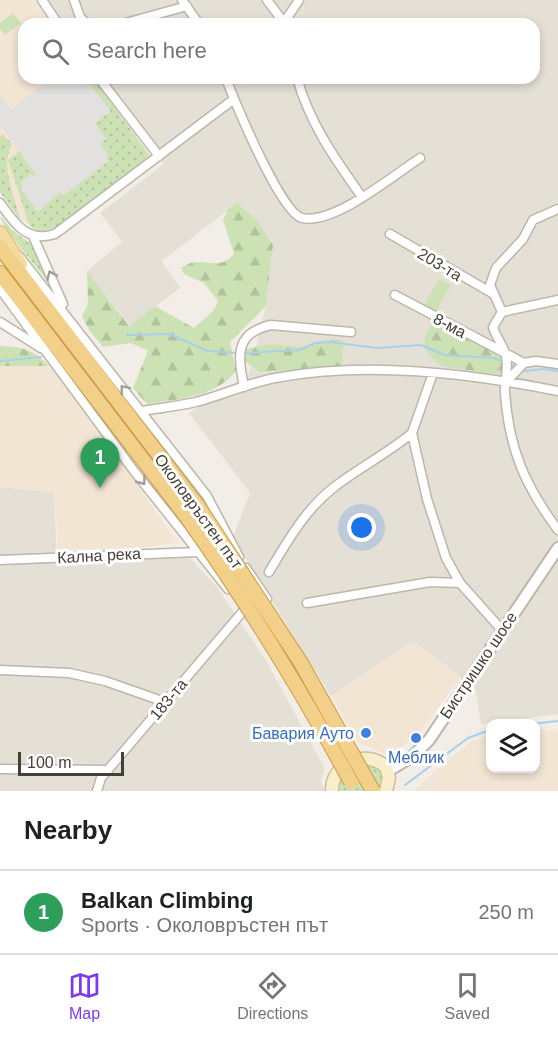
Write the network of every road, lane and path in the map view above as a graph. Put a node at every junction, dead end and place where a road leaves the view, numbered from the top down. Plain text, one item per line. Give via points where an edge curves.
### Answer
1 (42, 0) edge
2 (74, 0) edge
3 (267, 0) edge
4 (299, 0) edge
5 (184, 3) edge
6 (54, 18) edge
7 (81, 18) edge
8 (140, 18) edge
9 (195, 18) edge
10 (281, 18) edge
11 (288, 18) edge
12 (104, 84) edge
13 (228, 84) edge
14 (299, 84) edge
15 (234, 99) junction
16 (159, 156) junction
17 (420, 158) dead end
18 (362, 197) junction
19 (0, 203) edge
20 (558, 210) edge
21 (0, 233) edge
22 (390, 234) dead end
23 (33, 236) junction
24 (0, 247) edge
25 (0, 273) edge
26 (0, 289) edge
27 (492, 293) junction
28 (395, 295) dead end
29 (558, 300) edge
30 (11, 304) junction
31 (502, 312) junction
32 (68, 314) junction
33 (0, 321) edge
34 (60, 327) junction
35 (351, 332) dead end
36 (44, 349) junction
37 (506, 354) junction
38 (524, 363) junction
39 (558, 364) edge
40 (433, 373) junction
41 (510, 375) junction
42 (244, 387) junction
43 (558, 391) edge
44 (142, 411) junction
45 (412, 433) junction
46 (224, 529) junction
47 (558, 530) edge
48 (558, 548) edge
49 (197, 552) junction
50 (0, 560) edge
51 (269, 572) dead end
52 (460, 583) junction
53 (307, 603) dead end
54 (244, 610) junction
55 (501, 629) junction
56 (0, 670) edge
57 (165, 702) junction
58 (367, 758) junction
59 (0, 768) edge
60 (108, 770) junction
61 (388, 771) junction
62 (337, 773) junction
63 (388, 789) edge
64 (97, 791) edge
65 (332, 791) edge
66 (356, 791) edge
67 (373, 791) edge

1 - 6 street
2 - 7 street
3 - 10 street
4 - 11 street
5 - 8 street
5 - 9 street
12 - 16 street
13 - 15 street
14 - 18 street via 325,145
15 - 16 street
15 - 18 street via 255,146 294,214 310,218 334,213
16 - 23 street via 59,231 45,237
17 - 18 street
19 - 23 street via 19,228
20 - 27 street via 533,220 520,243 496,268 491,278
21 - 32 street
21 - 34 main road
22 - 27 street, 203-та
32 -> 23 street
24 - 34 highway, Околовръстен път
25 - 66 highway, Околовръстен път, bridge via 232,580 289,670
26 - 30 street
27 - 31 street
28 - 37 street, 8-ма
29 - 31 street
30 - 33 street via 12,312
30 - 36 street
31 - 37 street via 493,327
44 -> 32 street
33 - 36 street
34 - 67 highway, Околовръстен път, bridge via 198,506 301,663
35 - 42 street via 272,325 250,333 241,348 239,363
36 -> 49 street
37 - 38 street, 8-ма
37 - 41 street
38 - 39 street
38 - 41 street
40 - 41 street
40 - 42 street via 336,373 275,378
40 - 45 street
41 - 43 street
41 - 47 street via 505,390 523,478
42 - 44 street via 195,402
44 - 46 street via 207,496
45 - 51 street via 314,505
45 - 52 street via 438,536
46 - 49 street, Кална река via 224,543 218,551 207,555
46 - 58 street via 357,750
48 - 55 street, Бистришко шосе
49 - 50 street, Кална река
49 - 54 street
52 - 53 street via 430,582
52 - 55 street
54 - 57 street, 183-та
54 - 62 street via 336,763
55 - 61 street, Бистришко шосе via 429,740 413,756
56 - 57 street via 69,673
57 - 60 street, 183-та
58 - 61 main road via 380,762
58 - 62 main road via 352,761
59 - 60 street
60 - 64 street, 183-та
61 - 63 main road
62 - 65 main road

